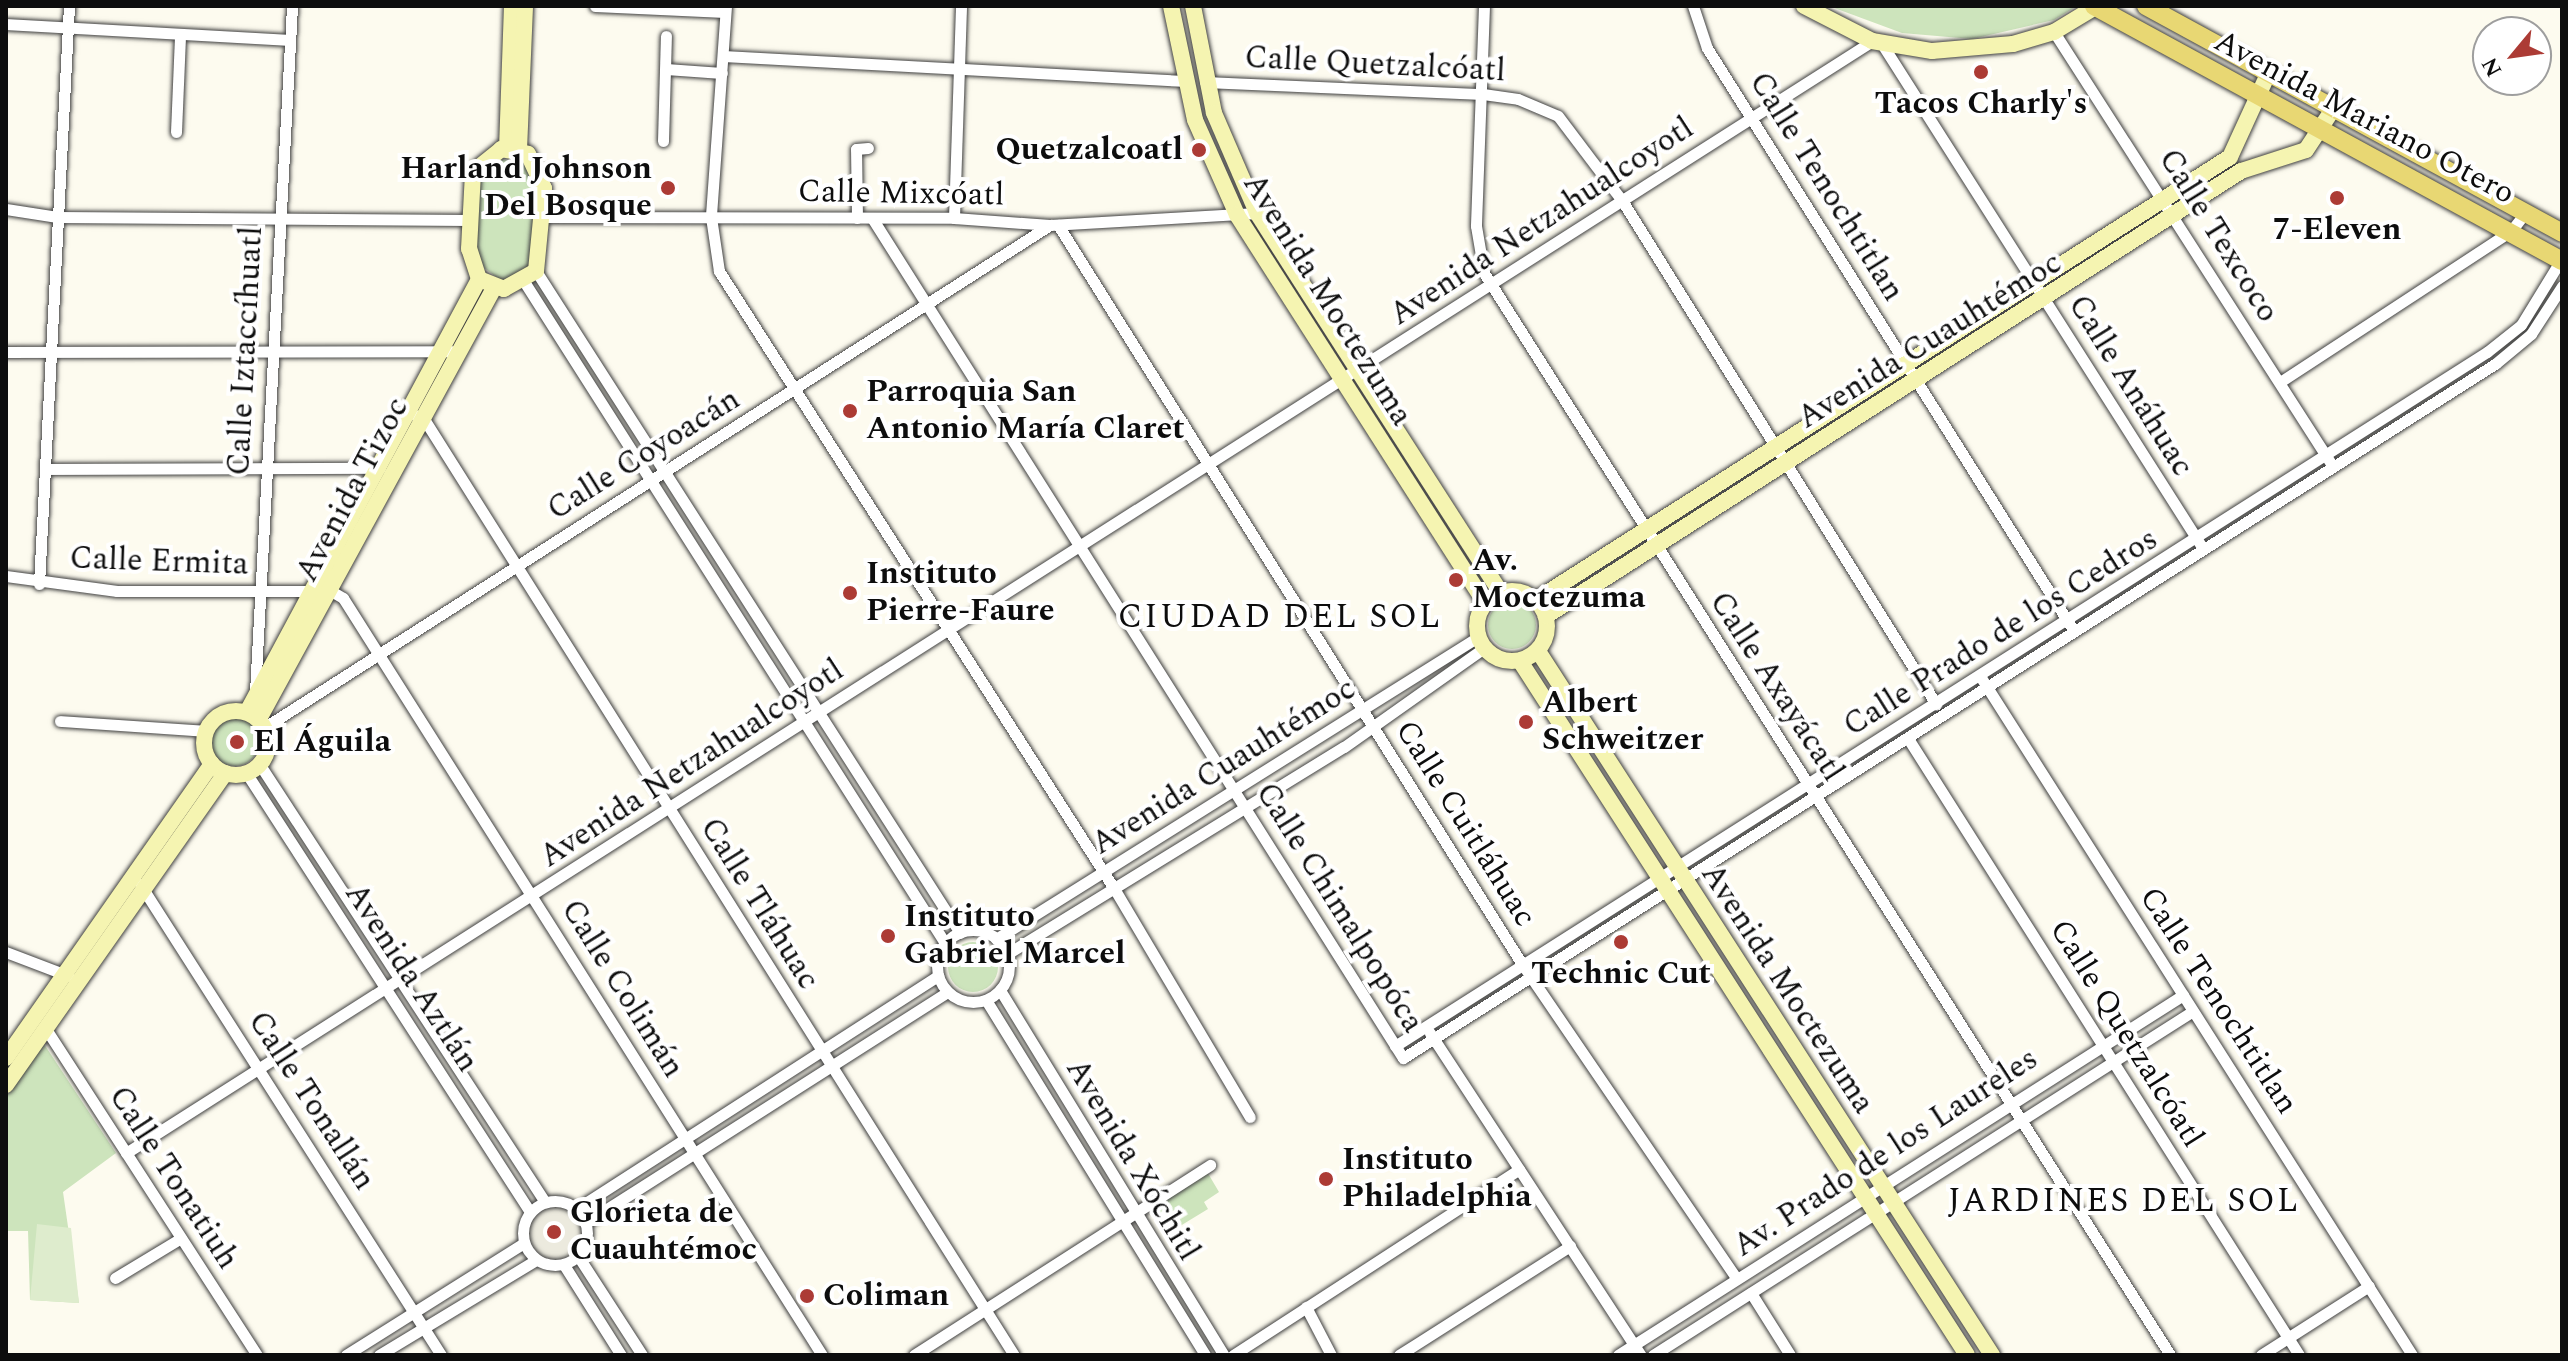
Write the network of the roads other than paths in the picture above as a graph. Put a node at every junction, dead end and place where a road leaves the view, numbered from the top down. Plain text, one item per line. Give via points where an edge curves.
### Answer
1 (69, 6) edge
2 (292, 6) edge
3 (512, 6) edge
4 (525, 6) edge
5 (595, 6) edge
6 (961, 6) edge
7 (1171, 6) edge
8 (1193, 6) edge
9 (1484, 6) edge
10 (1693, 6) edge
11 (1804, 6) edge
12 (2096, 6) edge
13 (2146, 6) edge
14 (725, 9) edge
15 (6, 24) edge
16 (68, 27) junction
17 (1842, 30) junction
18 (2054, 32) junction
19 (180, 35) junction
20 (666, 36) dead end
21 (290, 40) junction
22 (1877, 43) junction
23 (1850, 55) junction
24 (723, 56) junction
25 (666, 69) junction
26 (959, 69) junction
27 (722, 73) junction
28 (2268, 74) junction
29 (1182, 81) junction
30 (1205, 82) junction
31 (1483, 94) junction
32 (2256, 95) junction
33 (2333, 109) junction
34 (1752, 118) junction
35 (2321, 130) junction
36 (176, 132) dead end
37 (663, 141) dead end
38 (868, 148) dead end
39 (513, 150) junction
40 (2166, 200) junction
41 (1623, 202) junction
42 (6, 209) edge
43 (1257, 213) junction
44 (2525, 213) junction
45 (1237, 215) junction
46 (2176, 215) junction
47 (57, 217) junction
48 (544, 217) junction
49 (711, 217) junction
50 (857, 218) junction
51 (872, 218) junction
52 (954, 218) junction
53 (279, 219) junction
54 (469, 220) junction
55 (1054, 225) junction
56 (2511, 231) junction
57 (2562, 233) edge
58 (2562, 259) edge
59 (530, 277) junction
60 (487, 283) junction
61 (1491, 285) junction
62 (2036, 285) junction
63 (2562, 286) edge
64 (2046, 301) junction
65 (926, 307) junction
66 (51, 351) junction
67 (272, 351) junction
68 (460, 351) junction
69 (6, 352) edge
70 (440, 352) junction
71 (1907, 365) junction
72 (1358, 370) junction
73 (1342, 380) junction
74 (1918, 382) junction
75 (2280, 382) junction
76 (795, 390) junction
77 (408, 412) junction
78 (424, 419) junction
79 (1778, 448) junction
80 (1788, 464) junction
81 (2331, 464) junction
82 (1208, 466) junction
83 (267, 468) junction
84 (377, 468) junction
85 (397, 468) junction
86 (45, 469) junction
87 (664, 473) junction
88 (650, 482) junction
89 (1646, 532) junction
90 (2198, 542) junction
91 (1080, 547) junction
92 (1657, 550) junction
93 (2206, 553) junction
94 (515, 568) junction
95 (6, 576) edge
96 (39, 584) junction
97 (259, 591) junction
98 (311, 591) junction
99 (331, 591) junction
100 (1501, 593) junction
101 (1536, 600) junction
102 (1485, 603) junction
103 (1546, 616) junction
104 (2069, 622) junction
105 (947, 632) junction
106 (2077, 635) junction
107 (1481, 643) junction
108 (1538, 651) junction
109 (379, 654) junction
110 (1520, 661) junction
111 (1980, 676) junction
112 (1989, 691) junction
113 (1936, 704) junction
114 (1364, 712) junction
115 (256, 714) junction
116 (817, 715) junction
117 (60, 721) dead end
118 (803, 724) junction
119 (1373, 728) junction
120 (206, 731) junction
121 (1909, 740) junction
122 (218, 769) junction
123 (254, 769) junction
124 (1807, 784) junction
125 (1236, 792) junction
126 (1817, 799) junction
127 (1246, 808) junction
128 (668, 810) junction
129 (1675, 869) junction
130 (1105, 874) junction
131 (140, 883) junction
132 (1684, 884) junction
133 (1662, 886) junction
134 (1115, 890) junction
135 (533, 896) junction
136 (960, 933) junction
137 (996, 939) junction
138 (945, 943) junction
139 (6, 952) edge
140 (1007, 954) junction
141 (1522, 964) junction
142 (938, 976) junction
143 (73, 977) junction
144 (1531, 977) junction
145 (403, 979) junction
146 (389, 988) junction
147 (1000, 990) junction
148 (948, 992) junction
149 (2183, 995) junction
150 (986, 1000) junction
151 (2193, 1011) junction
152 (1425, 1026) junction
153 (46, 1029) junction
154 (1433, 1039) junction
155 (1395, 1046) junction
156 (2102, 1046) junction
157 (823, 1054) junction
158 (6, 1058) edge
159 (1403, 1058) joint
160 (2112, 1062) junction
161 (261, 1069) junction
162 (832, 1069) junction
163 (6, 1085) edge
164 (2011, 1104) junction
165 (1250, 1117) dead end
166 (2021, 1120) junction
167 (685, 1140) junction
168 (126, 1153) junction
169 (694, 1155) junction
170 (1210, 1165) dead end
171 (1519, 1169) junction
172 (1883, 1186) junction
173 (1865, 1198) junction
174 (1893, 1201) junction
175 (545, 1202) junction
176 (576, 1209) junction
177 (530, 1212) junction
178 (1875, 1213) junction
179 (1132, 1214) junction
180 (1119, 1222) junction
181 (585, 1223) junction
182 (181, 1238) junction
183 (524, 1243) junction
184 (1570, 1246) junction
185 (578, 1256) junction
186 (536, 1260) junction
187 (564, 1265) junction
188 (115, 1278) dead end
189 (1737, 1279) junction
190 (2369, 1286) junction
191 (1751, 1293) junction
192 (1306, 1307) junction
193 (985, 1310) junction
194 (415, 1313) junction
195 (424, 1327) junction
196 (2288, 1338) junction
197 (1638, 1350) edge
198 (257, 1355) edge
199 (346, 1355) edge
200 (379, 1355) edge
201 (441, 1355) edge
202 (621, 1355) edge
203 (642, 1355) edge
204 (822, 1355) edge
205 (914, 1355) edge
206 (1014, 1355) edge
207 (1205, 1355) edge
208 (1224, 1355) edge
209 (1233, 1355) edge
210 (1331, 1355) edge
211 (1399, 1355) edge
212 (1618, 1355) edge
213 (1653, 1355) edge
214 (1790, 1355) edge
215 (1967, 1355) edge
216 (1992, 1355) edge
217 (2170, 1355) edge
218 (2261, 1355) edge
219 (2299, 1355) edge
220 (2412, 1355) edge

1 - 16 street
2 - 21 street, Calle Iztaccíhuatl
3 - 39 street
4 - 39 street
5 - 14 street
6 - 26 street
7 - 29 street, Avenida Moctezuma
8 - 30 street, Avenida Moctezuma
9 - 31 street, Calle Axayácatl
10 - 34 street, Calle Tenochtitlan via 1707,48
11 - 17 street
12 - 18 street
12 - 32 main road, Avenida Mariano Otero
13 - 28 main road, Avenida Mariano Otero
14 - 24 street
15 - 16 street
16 - 19 street
16 - 47 street
17 - 22 street
17 - 23 street
18 - 22 street via 1969,50
18 - 40 street, Calle Texcoco
19 - 21 street
19 - 36 street
20 - 25 street
21 - 53 street, Calle Iztaccíhuatl
22 - 23 street, Avenida Netzahualcoyotl
22 - 62 street, Calle Anáhuac
23 - 34 street, Avenida Netzahualcoyotl
24 - 26 street
24 - 27 street
25 - 27 street
25 - 37 street
26 - 29 street
26 - 52 street
27 - 49 street
28 - 32 street, Avenida Cuauhtémoc
28 - 33 main road, Avenida Mariano Otero
29 - 45 street, Avenida Moctezuma
30 - 31 street, Calle Quetzalcóatl
30 - 43 street, Avenida Moctezuma
31 - 41 street, Calle Quetzalcóatl via 1518,99 1558,116
31 - 61 street, Calle Axayácatl via 1476,226
32 - 35 main road, Avenida Mariano Otero
32 - 40 street, Avenida Cuauhtémoc via 2236,150
33 - 35 street, Avenida Cuauhtémoc
33 - 44 main road, Avenida Mariano Otero
34 - 41 street, Avenida Netzahualcoyotl
34 - 71 street, Calle Tenochtitlan
35 - 46 street, Avenida Cuauhtémoc via 2306,150 2252,165
35 - 56 main road, Avenida Mariano Otero
38 - 50 street via 856,149
39 - 48 street via 542,173
39 - 54 street via 490,153 473,172
40 - 46 street, Calle Texcoco
40 - 62 street, Avenida Cuauhtémoc
41 - 61 street, Avenida Netzahualcoyotl
41 - 79 street, Calle Quetzalcóatl
42 - 47 street
43 - 45 street, Calle Mixcóatl
43 - 72 street, Avenida Moctezuma
44 - 56 street
44 - 57 main road, Avenida Mariano Otero
45 - 55 street, Calle Mixcóatl
45 - 73 street, Avenida Moctezuma
46 - 64 street, Avenida Cuauhtémoc
46 - 75 street, Calle Texcoco
47 - 53 street
47 - 66 street
48 - 49 street, Calle Mixcóatl
48 - 59 street
49 - 50 street, Calle Mixcóatl
49 - 76 street via 719,271
50 - 51 street, Calle Mixcóatl
51 - 52 street, Calle Mixcóatl
51 - 65 street, Calle Chimalpopóca
52 - 55 street, Calle Mixcóatl
53 - 54 street
53 - 67 street, Calle Iztaccíhuatl
54 - 60 street via 469,261
55 - 65 street, Calle Coyoacán
55 - 82 street, Calle Cuitláhuac
56 - 58 main road, Avenida Mariano Otero
56 - 75 street
58 - 81 street, Calle Prado de los Cedros via 2512,334
59 - 60 street
59 - 87 street
59 - 88 street
60 - 68 street, Avenida Tizoc
60 - 70 street, Avenida Tizoc
61 - 72 street, Avenida Netzahualcoyotl
61 - 89 street, Calle Axayácatl
62 - 64 street, Calle Anáhuac
62 - 71 street, Avenida Cuauhtémoc
63 - 81 street, Calle Prado de los Cedros via 2520,344
64 - 74 street, Avenida Cuauhtémoc
64 - 90 street, Calle Anáhuac
65 - 76 street, Calle Coyoacán
65 - 91 street, Calle Chimalpopóca
66 - 67 street
66 - 69 street
66 - 86 street
67 - 70 street
67 - 83 street, Calle Iztaccíhuatl
68 - 70 street
68 - 78 street, Avenida Tizoc
70 - 77 street, Avenida Tizoc
71 - 74 street, Calle Tenochtitlan
71 - 79 street, Avenida Cuauhtémoc
72 - 73 street, Avenida Netzahualcoyotl
72 - 100 street, Avenida Moctezuma
73 - 82 street, Avenida Netzahualcoyotl
73 - 102 street, Avenida Moctezuma
74 - 80 street, Avenida Cuauhtémoc
74 - 104 street, Calle Tenochtitlan
75 - 81 street, Calle Texcoco
76 - 87 street, Calle Coyoacán
76 - 105 street
77 - 78 street
77 - 84 street, Avenida Tizoc
78 - 85 street, Avenida Tizoc
78 - 94 street, Calle Tláhuac
79 - 80 street, Calle Quetzalcóatl
79 - 89 street, Avenida Cuauhtémoc
80 - 92 street, Avenida Cuauhtémoc
80 - 113 street, Calle Quetzalcóatl
81 - 90 street, Calle Prado de los Cedros
81 - 93 street, Calle Prado de los Cedros
82 - 91 street, Avenida Netzahualcoyotl
82 - 114 street, Calle Cuitláhuac
83 - 84 street
83 - 86 street
83 - 97 street, Calle Iztaccíhuatl
84 - 85 street
84 - 98 street, Avenida Tizoc
85 - 99 street, Avenida Tizoc
86 - 96 street
87 - 88 street, Calle Coyoacán
87 - 116 street
88 - 94 street, Calle Coyoacán
88 - 118 street
89 - 92 street, Calle Axayácatl
89 - 101 street, Avenida Cuauhtémoc
90 - 93 street, Calle Anáhuac
90 - 104 street, Calle Prado de los Cedros
91 - 105 street, Avenida Netzahualcoyotl
91 - 125 street, Calle Chimalpopóca
92 - 103 street, Avenida Cuauhtémoc
92 - 124 street, Calle Axayácatl
93 - 106 street, Calle Prado de los Cedros
94 - 109 street, Calle Coyoacán
94 - 128 street, Calle Tláhuac
95 - 96 street, Calle Ermita
96 - 97 street, Calle Ermita
97 - 98 street, Calle Ermita
97 - 115 street, Calle Iztaccíhuatl
98 - 99 street
98 - 115 street, Avenida Tizoc
99 - 109 street, Calle Colimán
99 - 115 street, Avenida Tizoc
100 - 101 street
100 - 102 street
101 - 103 street
102 - 107 street
103 - 108 street
104 - 106 street, Calle Tenochtitlan
104 - 111 street, Calle Prado de los Cedros
105 - 116 street, Avenida Netzahualcoyotl
105 - 130 street
106 - 112 street, Calle Prado de los Cedros
107 - 110 street
107 - 114 street, Avenida Cuauhtémoc
107 - 119 street, Avenida Cuauhtémoc
108 - 110 street
108 - 129 street, Avenida Moctezuma
109 - 115 street, Calle Coyoacán
109 - 135 street, Calle Colimán
110 - 133 street, Avenida Moctezuma
111 - 112 street, Calle Tenochtitlan
111 - 113 street, Calle Prado de los Cedros
112 - 121 street, Calle Prado de los Cedros
112 - 149 street, Calle Tenochtitlan
113 - 124 street, Calle Prado de los Cedros
114 - 119 street, Calle Cuitláhuac
114 - 125 street, Avenida Cuauhtémoc
115 - 120 street via 219,715
115 - 123 street via 268,751
116 - 118 street, Avenida Netzahualcoyotl
116 - 136 street
117 - 120 street
118 - 128 street, Avenida Netzahualcoyotl
118 - 138 street
119 - 127 street, Avenida Cuauhtémoc
119 - 141 street, Calle Cuitláhuac
120 - 122 street
121 - 126 street, Calle Prado de los Cedros
121 - 156 street, Calle Quetzalcóatl
122 - 123 street
122 - 131 street
123 - 145 street, Avenida Aztlán
123 - 146 street, Avenida Aztlán
124 - 126 street, Calle Axayácatl
124 - 129 street, Calle Prado de los Cedros
125 - 127 street, Calle Chimalpopóca
125 - 130 street, Avenida Cuauhtémoc
126 - 132 street, Calle Prado de los Cedros
126 - 164 street, Calle Axayácatl
127 - 134 street, Avenida Cuauhtémoc
127 - 155 street, Calle Chimalpopóca
128 - 135 street, Avenida Netzahualcoyotl
128 - 157 street, Calle Tláhuac
129 - 132 street, Avenida Moctezuma
129 - 133 street, Calle Prado de los Cedros
130 - 134 street
130 - 137 street, Avenida Cuauhtémoc
131 - 143 street
131 - 161 street, Calle Tonallán
132 - 133 street, Calle Prado de los Cedros
132 - 172 street, Avenida Moctezuma
133 - 141 street, Calle Prado de los Cedros
133 - 144 street, Calle Prado de los Cedros
133 - 173 street, Avenida Moctezuma
134 - 140 street, Avenida Cuauhtémoc
134 - 165 street
135 - 145 street, Avenida Netzahualcoyotl
135 - 167 street, Calle Colimán
136 - 137 street
136 - 138 street
137 - 140 street
138 - 142 street
139 - 143 street
140 - 147 street
141 - 144 street, Calle Cuitláhuac
141 - 152 street, Calle Prado de los Cedros
142 - 148 street
142 - 157 street
143 - 153 street
143 - 158 street
144 - 154 street, Calle Prado de los Cedros
144 - 189 street, Calle Cuitláhuac
145 - 146 street, Avenida Netzahualcoyotl
145 - 175 street, Avenida Aztlán
146 - 161 street, Avenida Netzahualcoyotl
146 - 177 street, Avenida Aztlán
147 - 150 street
147 - 179 street, Avenida Xóchitl
148 - 150 street
148 - 162 street
149 - 151 street, Calle Tenochtitlan
149 - 156 street, Av. Prado de los Laureles
150 - 180 street, Avenida Xóchitl
151 - 160 street, Av. Prado de los Laureles
151 - 190 street, Calle Tenochtitlan
152 - 154 street, Calle Chimalpopóca
152 - 155 street, Calle Prado de los Cedros
153 - 163 street
153 - 168 street, Calle Tonatiuh
154 - 159 street, Calle Prado de los Cedros
154 - 171 street, Calle Chimalpopóca
155 - 159 street, Calle Chimalpopóca
156 - 160 street, Calle Quetzalcóatl
156 - 164 street, Av. Prado de los Laureles
157 - 162 street, Calle Tláhuac
157 - 167 street
160 - 166 street, Av. Prado de los Laureles
160 - 196 street, Calle Quetzalcóatl
161 - 168 street, Avenida Netzahualcoyotl
161 - 194 street, Calle Tonallán
162 - 169 street
162 - 193 street, Calle Tláhuac
164 - 166 street, Calle Axayácatl
164 - 172 street, Av. Prado de los Laureles
166 - 174 street, Av. Prado de los Laureles
166 - 217 street, Calle Axayácatl
167 - 169 street, Calle Colimán
167 - 176 street
168 - 182 street, Calle Tonatiuh
169 - 181 street
169 - 204 street, Calle Colimán
170 - 179 street
171 - 184 street, Calle Chimalpopóca
171 - 192 street
172 - 173 street, Av. Prado de los Laureles
172 - 174 street, Avenida Moctezuma
173 - 178 street, Avenida Moctezuma
173 - 189 street, Av. Prado de los Laureles
174 - 178 street, Av. Prado de los Laureles
174 - 216 street, Avenida Moctezuma
175 - 176 street
175 - 177 street
176 - 181 street
177 - 183 street
178 - 191 street, Av. Prado de los Laureles
178 - 215 street, Avenida Moctezuma
179 - 180 street
179 - 208 street, Avenida Xóchitl
180 - 193 street
180 - 207 street, Avenida Xóchitl
181 - 185 street
182 - 188 street
182 - 198 street, Calle Tonatiuh
183 - 186 street
183 - 194 street
184 - 197 street, Calle Chimalpopóca
184 - 211 street
185 - 187 street
185 - 203 street
186 - 187 street
186 - 195 street
187 - 202 street
189 - 197 street, Av. Prado de los Laureles
190 - 196 street
190 - 220 street, Calle Tenochtitlan
191 - 213 street, Av. Prado de los Laureles
191 - 214 street
192 - 209 street
192 - 210 street
193 - 205 street
193 - 206 street, Calle Tláhuac
194 - 195 street, Calle Tonallán
194 - 199 street
195 - 200 street
195 - 201 street, Calle Tonallán
196 - 218 street
196 - 219 street, Calle Quetzalcóatl
197 - 212 street, Av. Prado de los Laureles

